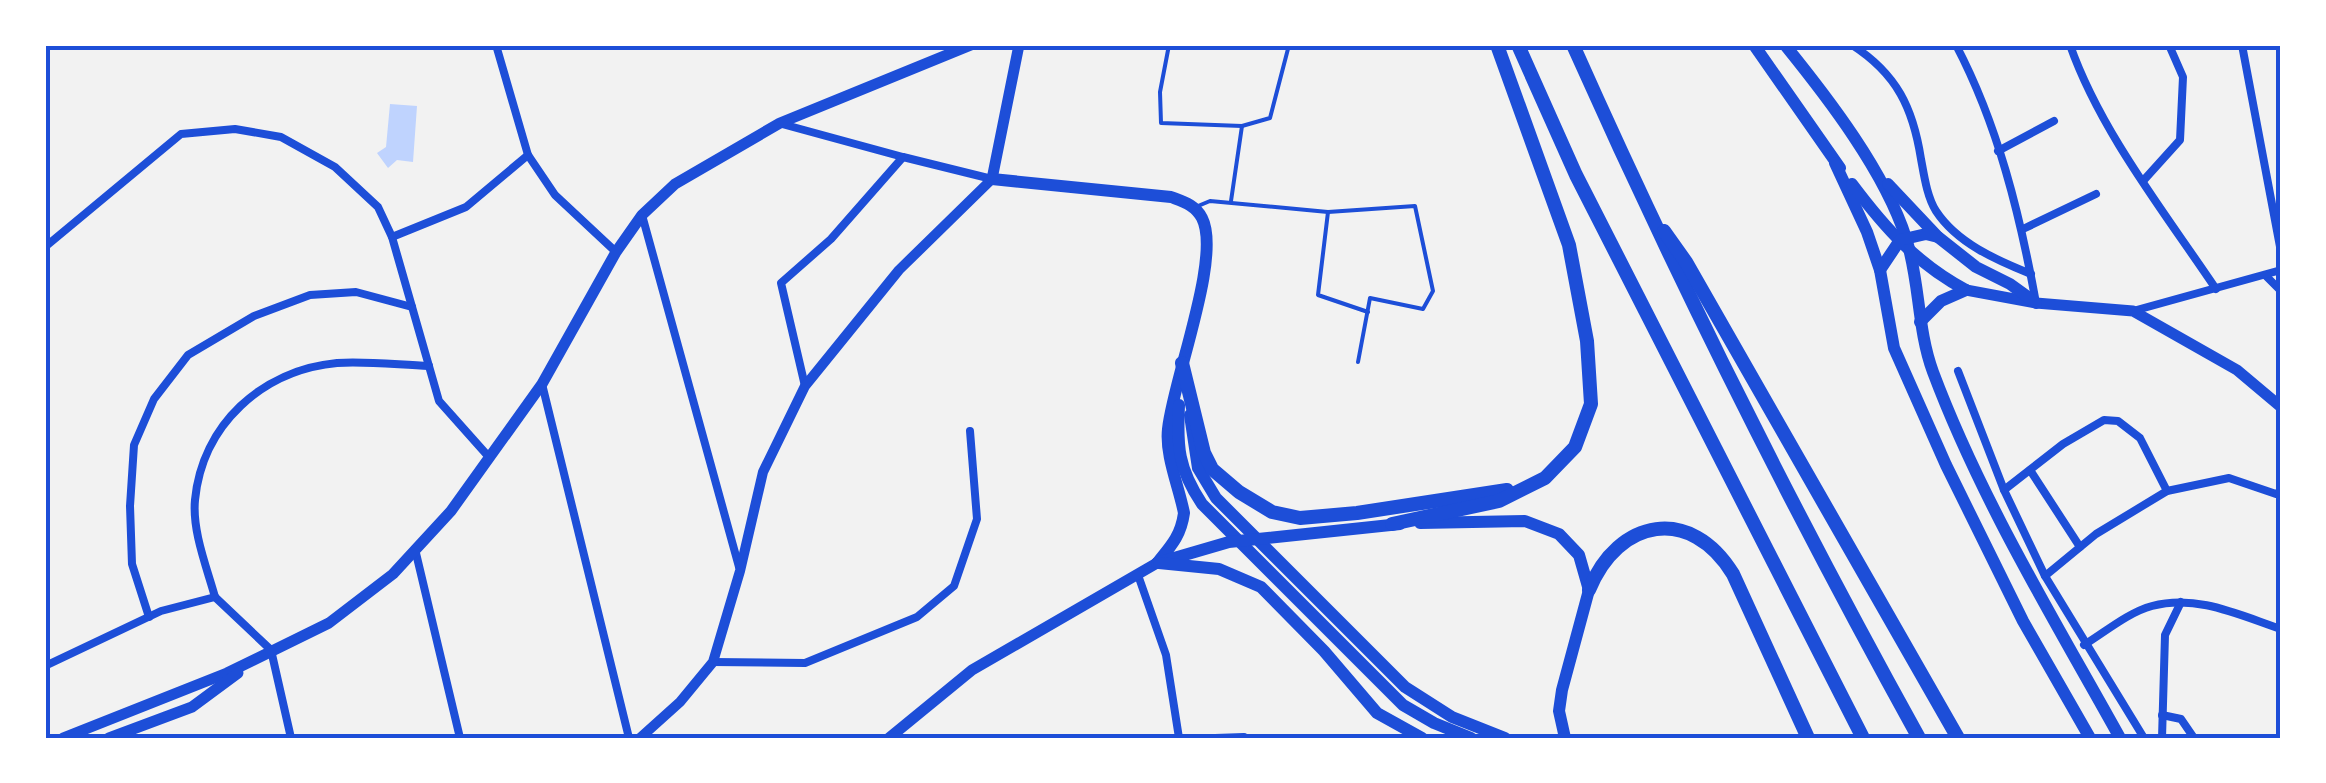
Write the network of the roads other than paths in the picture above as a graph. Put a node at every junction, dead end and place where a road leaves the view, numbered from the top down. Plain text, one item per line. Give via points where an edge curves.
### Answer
1 (496, 45) edge
2 (971, 45) edge
3 (1018, 45) edge
4 (1169, 45) edge
5 (1290, 45) edge
6 (1497, 45) edge
7 (1518, 45) edge
8 (1573, 45) edge
9 (1754, 45) edge
10 (1785, 45) edge
11 (1852, 45) edge
12 (1956, 45) edge
13 (2070, 45) edge
14 (2169, 45) edge
15 (2242, 45) edge
16 (2054, 121) dead end
17 (780, 123) junction
18 (1242, 126) junction
19 (1998, 151) junction
20 (1862, 154) junction
21 (528, 155) junction
22 (903, 157) junction
23 (1835, 163) junction
24 (992, 179) junction
25 (2143, 181) junction
26 (2096, 194) dead end
27 (1641, 198) junction
28 (1231, 203) junction
29 (1193, 207) junction
30 (1328, 212) junction
31 (642, 215) junction
32 (2023, 229) junction
33 (392, 237) junction
34 (1938, 237) junction
35 (1902, 240) junction
36 (45, 247) edge
37 (616, 252) junction
38 (1909, 252) junction
39 (2281, 252) edge
40 (1880, 270) junction
41 (2281, 270) edge
42 (2031, 274) junction
43 (2266, 276) junction
44 (2216, 289) junction
45 (1966, 290) junction
46 (2281, 291) edge
47 (2036, 304) junction
48 (412, 307) junction
49 (2134, 311) junction
50 (1368, 312) junction
51 (1920, 322) junction
52 (1358, 362) dead end
53 (1182, 363) junction
54 (429, 366) junction
55 (1958, 370) dead end
56 (542, 384) junction
57 (805, 386) junction
58 (2281, 407) edge
59 (970, 431) dead end
60 (488, 456) junction
61 (1564, 459) junction
62 (2030, 470) junction
63 (2004, 490) junction
64 (2167, 491) junction
65 (2281, 491) edge
66 (1392, 524) junction
67 (2080, 547) junction
68 (415, 548) junction
69 (1157, 563) junction
70 (740, 571) junction
71 (1138, 575) junction
72 (2045, 576) junction
73 (1298, 590) junction
74 (1589, 590) junction
75 (215, 597) junction
76 (2181, 602) junction
77 (149, 617) junction
78 (2281, 629) edge
79 (2084, 645) junction
80 (271, 650) junction
81 (713, 662) junction
82 (45, 666) edge
83 (2162, 715) junction
84 (1244, 736) edge
85 (63, 738) edge
86 (109, 738) edge
87 (291, 738) edge
88 (460, 738) edge
89 (628, 738) edge
90 (640, 738) edge
91 (889, 738) edge
92 (1179, 738) edge
93 (1216, 738) edge
94 (1422, 738) edge
95 (1471, 738) edge
96 (1504, 738) edge
97 (1565, 738) edge
98 (1808, 738) edge
99 (1863, 738) edge
100 (1918, 738) edge
101 (1958, 738) edge
102 (2090, 738) edge
103 (2120, 738) edge
104 (2144, 738) edge
105 (2162, 738) edge
106 (2194, 738) edge

1 - 21 street
2 - 17 main road
3 - 24 main road
4 - 18 lane via 1161,123
5 - 18 lane via 1270,118
6 - 61 highway via 1552,190 1583,312 1592,404
7 - 99 highway via 1576,174
8 - 27 highway
9 - 23 main road
10 - 20 main road
11 - 42 street via 1898,88 1915,121 1934,209 1982,251
12 - 19 street
13 - 25 street via 2080,76
14 - 25 street via 2183,77 2180,140
15 - 39 street
16 - 19 street
17 - 22 street
17 - 31 main road via 675,184
18 - 28 lane
19 - 32 street
20 - 34 main road
20 - 35 main road
21 - 33 street via 466,208
21 - 37 street via 555,195
22 - 24 street
22 - 57 street via 831,239 781,283
23 - 35 main road
23 - 40 main road
24 - 29 main road via 1170,198
24 - 57 street via 899,270
25 - 44 street
26 - 32 street
27 - 100 highway
27 - 101 highway via 1686,262
28 - 29 lane
28 - 30 lane
29 - 53 main road via 1208,239
30 - 50 lane via 1318,295
30 - 50 lane via 1415,206 1433,291 1422,309 1370,298
31 - 37 main road
31 - 70 street
32 - 42 street
33 - 36 street via 378,207 335,167 282,137 235,129 181,134
33 - 48 street
34 - 35 main road
34 - 47 main road
35 - 38 main road
35 - 40 main road
37 - 56 main road
38 - 45 main road
38 - 51 main road
40 - 102 main road via 1894,348 1946,465
41 - 43 street
42 - 47 street
43 - 44 street
43 - 46 street
44 - 49 street
45 - 47 main road
45 - 51 main road via 1941,301
47 - 49 main road
48 - 54 street
48 - 77 street via 356,292 310,295 254,316 188,355 154,399 134,445 132,564
49 - 58 main road via 2237,370
50 - 52 lane
51 - 103 main road via 1968,456
53 - 61 highway via 1212,469 1272,512 1300,518 1462,498 1517,487
53 - 69 main road via 1167,432 1184,513 1179,538
53 - 73 main road via 1209,501
54 - 60 street via 440,402
54 - 75 street via 336,364 306,370 276,378 234,412 207,446 194,502
55 - 63 street
56 - 60 main road
56 - 89 street
57 - 70 street via 763,472
59 - 81 street via 977,519 954,586 917,617 805,663
60 - 68 main road
61 - 66 highway via 1522,492
62 - 63 street
62 - 64 street via 2104,420 2118,421 2140,438
62 - 67 street
63 - 72 street
64 - 65 street via 2229,478
64 - 67 street
66 - 69 main road via 1229,542
66 - 74 main road via 1538,524 1579,555
67 - 72 street
68 - 80 main road via 393,574 329,623
68 - 88 street
69 - 71 main road
69 - 94 main road via 1219,569 1260,587 1377,713
70 - 81 street
71 - 91 main road via 972,670
71 - 92 street via 1166,654
72 - 79 street
73 - 95 main road via 1404,706
73 - 96 main road via 1405,686 1452,717
74 - 97 main road via 1562,690
74 - 98 highway via 1606,556 1636,534 1669,528 1704,539 1733,574
75 - 77 street
75 - 80 street
76 - 78 street
76 - 79 street via 2149,606
76 - 83 street via 2165,635
77 - 82 street
79 - 104 street
80 - 85 main road
80 - 86 main road via 192,707
80 - 87 street
81 - 90 street
83 - 105 street
83 - 106 street via 2181,719
84 - 93 street

